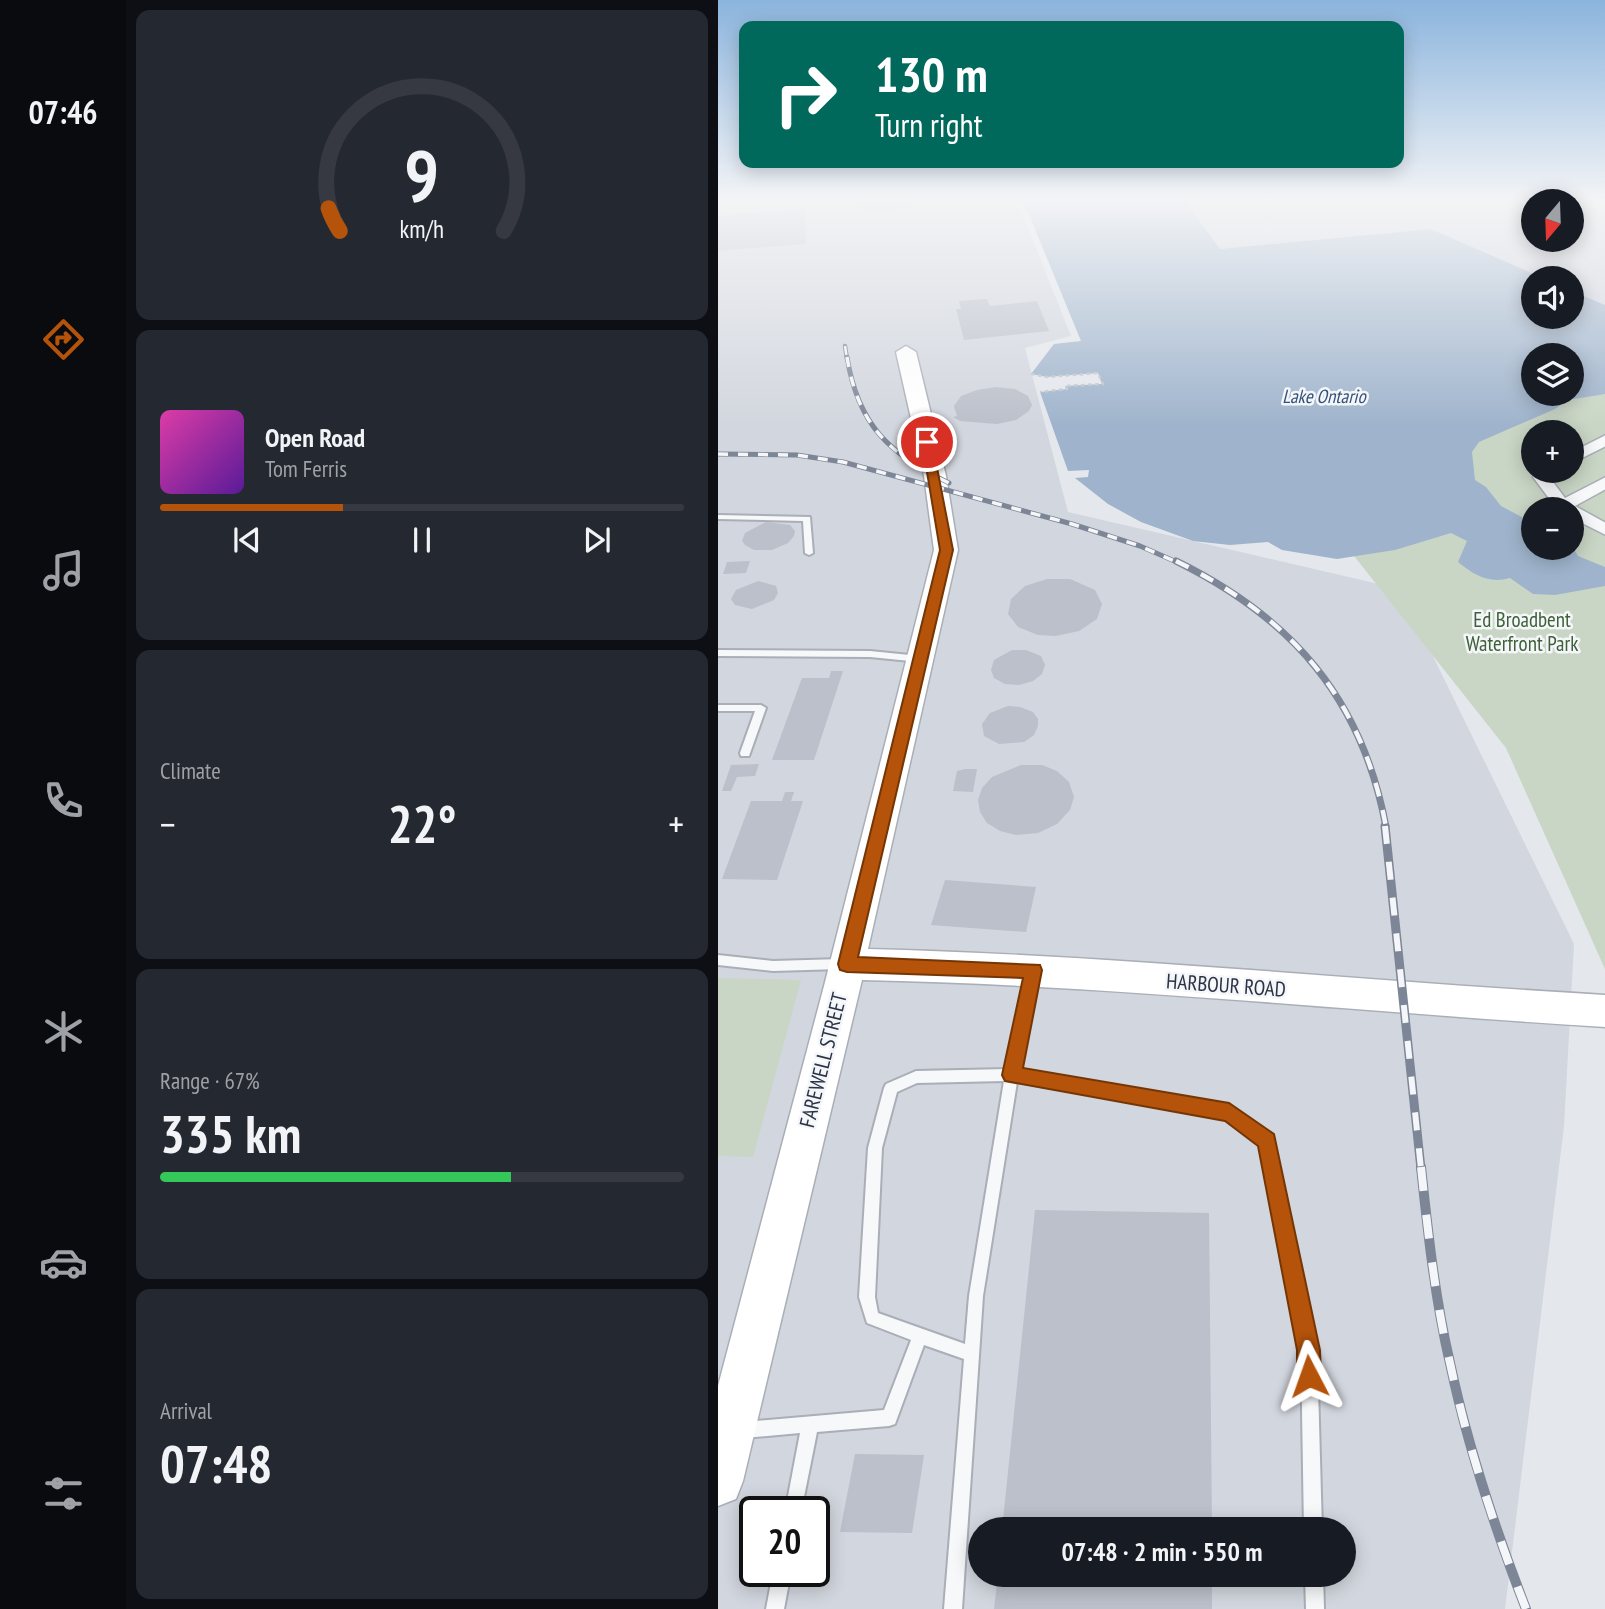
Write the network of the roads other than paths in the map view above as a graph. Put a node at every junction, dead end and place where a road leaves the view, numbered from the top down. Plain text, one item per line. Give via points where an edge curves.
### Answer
1 (906, 352) dead end
2 (1605, 440) edge
3 (1584, 451) edge
4 (1605, 482) edge
5 (1546, 483) edge
6 (1558, 497) edge
7 (1584, 497) edge
8 (718, 517) edge
9 (1584, 518) edge
10 (1605, 530) edge
11 (809, 553) dead end
12 (718, 653) edge
13 (920, 659) junction
14 (718, 708) edge
15 (745, 753) dead end
16 (718, 960) edge
17 (847, 964) junction
18 (1033, 970) junction
19 (1605, 1011) edge
20 (1012, 1075) junction
21 (920, 1336) junction
22 (972, 1354) junction
23 (810, 1424) junction
24 (731, 1431) junction
25 (718, 1481) edge
26 (796, 1496) edge
27 (1313, 1517) edge
28 (779, 1587) edge
29 (1314, 1587) edge
30 (775, 1609) edge
31 (953, 1609) edge
32 (1315, 1609) edge

1 - 13 street, FAREWELL STREET via 935,476 946,550
2 - 3 street
4 - 7 street
5 - 6 street
8 - 11 lane via 807,519
9 - 10 street
12 - 13 lane via 870,654
13 - 17 street, FAREWELL STREET
14 - 15 lane via 761,708
16 - 17 lane via 773,966
17 - 18 street, HARBOUR ROAD
17 - 24 street, FAREWELL STREET
18 - 19 street, HARBOUR ROAD
18 - 20 lane
20 - 21 lane via 916,1077 891,1087 875,1148 867,1297 872,1318
20 - 22 lane via 976,1296
20 - 27 lane via 1229,1112 1267,1141 1308,1350
21 - 22 lane
21 - 23 lane via 889,1418
22 - 31 lane
23 - 24 lane
23 - 26 lane
24 - 25 street, FAREWELL STREET
28 - 30 lane
29 - 32 lane

